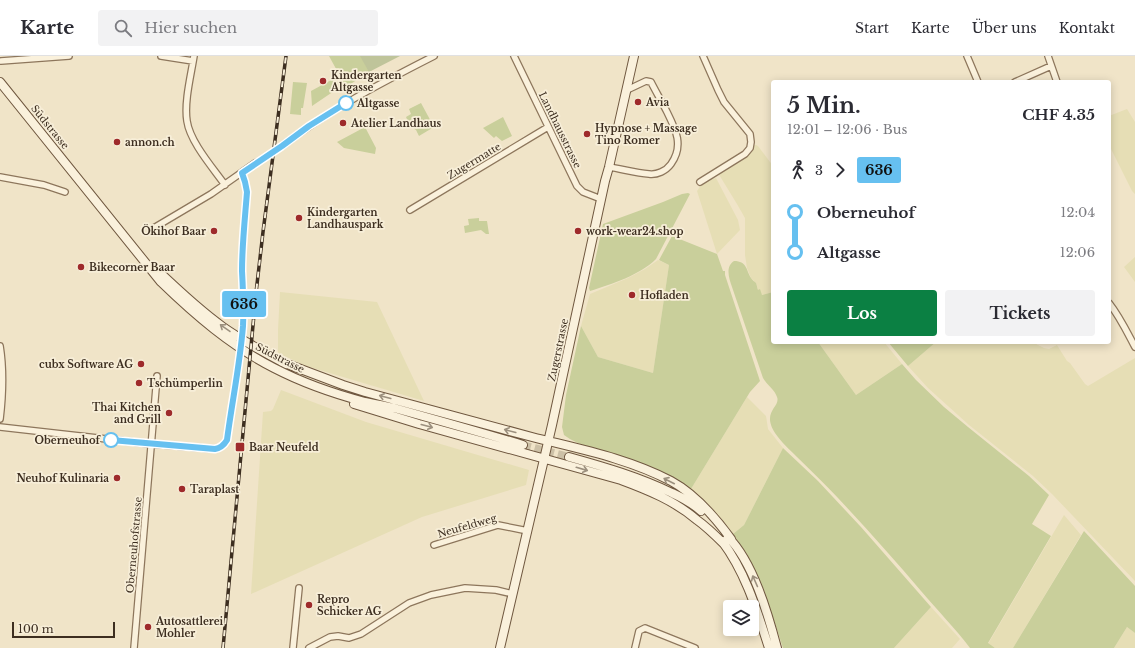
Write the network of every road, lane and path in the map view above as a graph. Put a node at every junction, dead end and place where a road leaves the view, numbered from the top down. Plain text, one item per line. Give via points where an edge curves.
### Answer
1 (69, 56) edge
2 (161, 56) edge
3 (434, 56) edge
4 (514, 56) edge
5 (634, 56) edge
6 (703, 56) edge
7 (967, 56) edge
8 (1048, 56) edge
9 (194, 59) edge
10 (1, 61) edge
11 (1051, 66) junction
12 (977, 80) edge
13 (1020, 80) edge
14 (1055, 80) edge
15 (0, 82) edge
16 (627, 90) junction
17 (548, 127) junction
18 (282, 146) tunnel mouth
19 (255, 163) tunnel mouth
20 (610, 167) junction
21 (0, 177) edge
22 (700, 182) dead end
23 (225, 185) junction
24 (65, 192) dead end
25 (601, 199) junction
26 (410, 210) dead end
27 (152, 229) dead end
28 (128, 241) junction
29 (1111, 305) edge
30 (0, 346) edge
31 (1135, 347) edge
32 (282, 362) junction
33 (286, 374) junction
34 (157, 376) dead end
35 (392, 408) junction
36 (0, 419) edge
37 (0, 428) edge
38 (548, 441) junction
39 (151, 444) junction
40 (523, 444) tunnel mouth
41 (215, 449) dead end
42 (569, 457) tunnel mouth
43 (544, 459) junction
44 (528, 531) junction
45 (728, 542) junction
46 (434, 545) dead end
47 (299, 588) dead end
48 (513, 594) junction
49 (772, 631) junction
50 (134, 648) edge
51 (293, 648) edge
52 (309, 648) edge
53 (500, 648) edge
54 (635, 648) edge
55 (695, 648) edge
56 (769, 648) edge
57 (777, 648) edge
58 (780, 648) edge

1 - 10 street
2 - 9 street
3 - 18 street via 346,103
4 - 17 street, Landhausstrasse
5 - 16 main road, Zugerstrasse
6 - 22 street via 724,102 750,134 751,142 745,154
7 - 12 street
8 - 11 street
9 - 23 street via 186,106 187,121 195,142
11 - 13 street
11 - 14 street
15 - 28 main road, Südstrasse
16 - 20 main road, Zugerstrasse
16 - 20 street via 646,81 651,82 675,128 678,150 669,167 661,172 650,174
17 - 25 street, Landhausstrasse via 577,186 583,192
17 - 26 street, Zugermatte
19 - 23 street
20 - 25 main road, Zugerstrasse
21 - 24 street via 44,185
23 - 27 street
25 - 38 main road, Zugerstrasse
32 -> 28 main road, Südstrasse via 223,327
28 - 33 main road, Südstrasse via 161,282 202,320 235,345
29 - 31 street
30 - 36 street via 3,396
32 - 35 main road, Südstrasse via 324,383
38 -> 32 main road via 365,392
33 - 35 main road, Südstrasse via 335,393
33 -> 43 main road via 317,390 367,409
34 - 39 street, Oberneuhofstrasse
35 - 40 main road, Südstrasse
37 - 39 street
38 - 43 main road, Zugerstrasse
45 -> 38 main road via 720,523 683,488 671,481 622,461
39 - 41 street
39 - 50 street, Oberneuhofstrasse
42 - 45 main road via 628,475 668,491
43 - 44 main road, Zugerstrasse
43 -> 45 main road via 621,480 647,490 674,504
44 - 46 street, Neufeldweg via 498,525
44 - 48 main road, Zugerstrasse
49 -> 45 main road via 752,574 745,560
45 - 56 main road via 747,584
47 - 51 street
48 - 52 street via 465,588 431,595 409,603 361,634 349,638 330,637
48 - 53 main road, Zugerstrasse
49 - 57 main road
49 - 58 main road
54 - 55 street via 639,631 645,628

